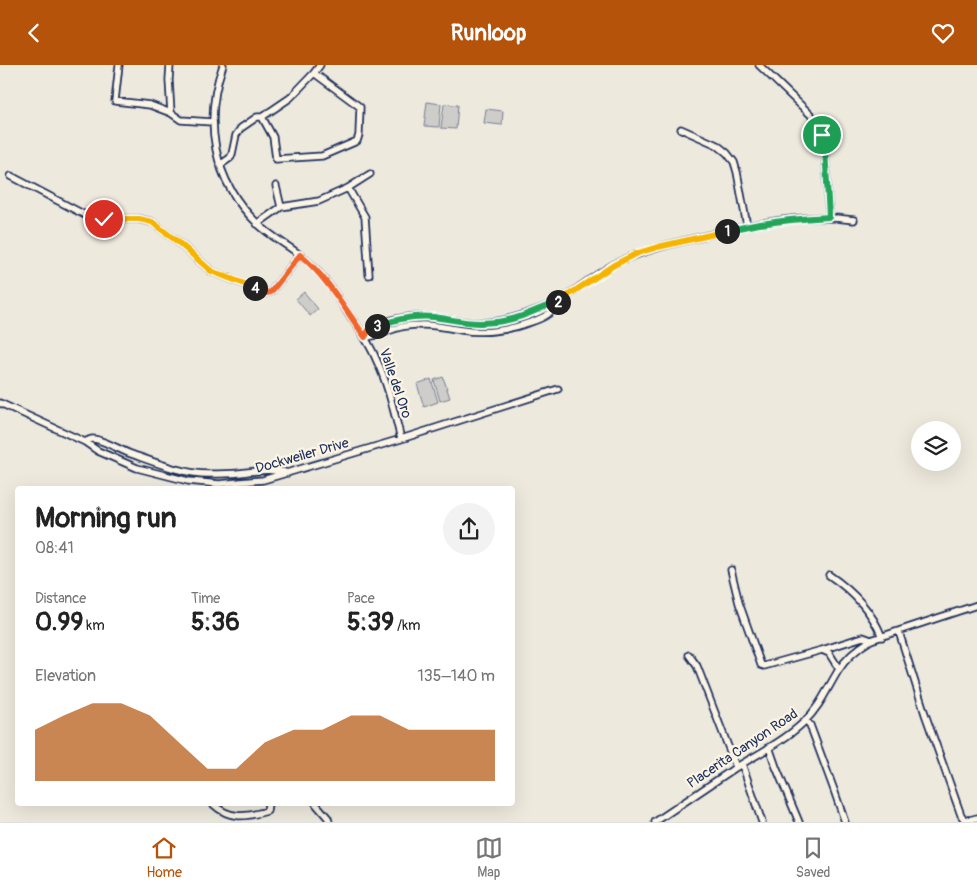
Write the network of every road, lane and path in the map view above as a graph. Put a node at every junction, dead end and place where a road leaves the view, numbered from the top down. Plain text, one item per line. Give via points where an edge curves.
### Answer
1 (119, 65) edge
2 (170, 65) edge
3 (223, 65) edge
4 (320, 65) edge
5 (759, 65) edge
6 (314, 73) junction
7 (170, 113) junction
8 (262, 117) junction
9 (212, 122) junction
10 (681, 129) dead end
11 (220, 165) junction
12 (370, 174) dead end
13 (11, 176) dead end
14 (276, 185) dead end
15 (348, 188) junction
16 (281, 207) junction
17 (829, 217) junction
18 (854, 220) dead end
19 (257, 224) junction
20 (746, 226) junction
21 (300, 255) junction
22 (369, 275) dead end
23 (365, 337) junction
24 (558, 389) dead end
25 (0, 403) edge
26 (401, 439) junction
27 (85, 442) junction
28 (289, 473) junction
29 (732, 570) dead end
30 (829, 575) dead end
31 (977, 605) edge
32 (899, 632) junction
33 (882, 637) junction
34 (871, 640) junction
35 (822, 650) junction
36 (688, 655) dead end
37 (839, 669) junction
38 (806, 720) junction
39 (769, 747) junction
40 (739, 766) junction
41 (215, 806) edge
42 (268, 806) edge
43 (318, 806) edge
44 (977, 818) edge
45 (329, 822) edge
46 (656, 822) edge
47 (762, 822) edge
48 (799, 822) edge
49 (845, 822) edge

1 - 7 street via 115,101 150,105
2 - 7 street
3 - 9 street, Valle del Oro
4 - 6 street
5 - 17 street via 812,116 822,135
6 - 8 street via 290,99
6 - 8 street via 360,107 357,141 322,156 276,159 274,137
7 - 9 street via 181,120
8 - 11 street via 241,128 230,158
9 - 11 street, Valle del Oro
10 - 20 street via 717,145 734,161
11 - 19 street, Valle del Oro via 234,194
12 - 15 street
13 - 21 street via 85,215 152,222 211,271 267,293
14 - 16 street
15 - 16 street via 319,201
15 - 22 street via 365,217
16 - 19 street
17 - 18 street
17 - 20 street
19 - 21 street, Valle del Oro
20 - 23 street via 638,253 614,265 549,313 520,326 475,332 423,324 407,325
21 - 23 street, Valle del Oro via 324,279
23 - 26 street, Valle del Oro via 387,387
24 - 26 street, Dockweiler Drive
25 - 27 street, Dockweiler Drive
26 - 28 street, Dockweiler Drive
27 - 28 street via 100,440 125,452 193,473 279,470
27 - 28 street, Dockweiler Drive via 137,468 188,481 239,483
29 - 35 street via 739,603 761,665
30 - 33 street via 856,597
31 - 32 street, Placerita Canyon Road
32 - 33 street, Placerita Canyon Road
32 - 44 street via 960,815 969,820
33 - 34 street, Placerita Canyon Road
34 - 35 street via 863,637
34 - 37 street, Placerita Canyon Road
35 - 37 street via 829,653
36 - 40 street via 697,666
37 - 38 street, Placerita Canyon Road
38 - 39 street, Placerita Canyon Road
38 - 49 street
39 - 40 street, Placerita Canyon Road
39 - 48 street
40 - 46 street, Placerita Canyon Road
40 - 47 street
41 - 42 street via 237,817 267,811
43 - 45 street

